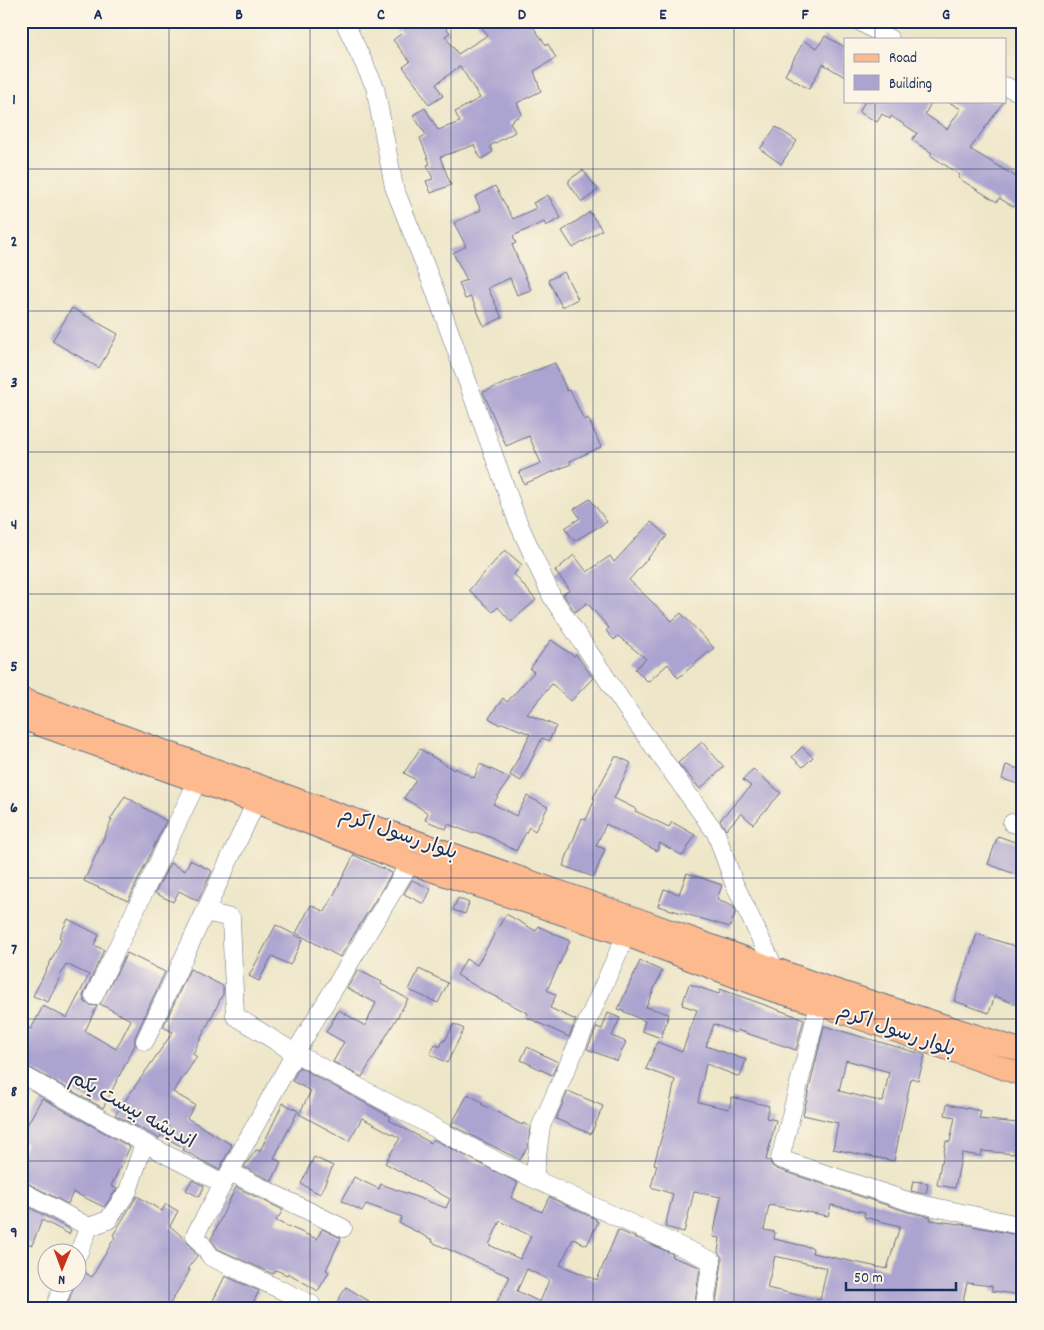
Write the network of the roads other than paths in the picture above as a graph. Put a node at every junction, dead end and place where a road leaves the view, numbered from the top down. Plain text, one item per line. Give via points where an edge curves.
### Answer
1 (344, 21) edge
2 (859, 21) edge
3 (888, 38) edge
4 (1006, 86) edge
5 (1023, 94) edge
6 (21, 699) edge
7 (21, 718) edge
8 (197, 782) junction
9 (256, 802) junction
10 (410, 863) junction
11 (205, 912) junction
12 (626, 936) junction
13 (772, 979) junction
14 (94, 996) dead end
15 (819, 1004) junction
16 (145, 1041) dead end
17 (1023, 1051) edge
18 (296, 1053) junction
19 (21, 1074) edge
20 (1023, 1075) edge
21 (144, 1143) junction
22 (226, 1178) junction
23 (534, 1179) junction
24 (21, 1190) edge
25 (1023, 1226) edge
26 (89, 1228) junction
27 (343, 1228) dead end
28 (83, 1242) edge
29 (61, 1292) edge
30 (54, 1309) edge
31 (312, 1309) edge
32 (704, 1309) edge

1 - 13 street via 375,87 394,188 434,288 517,520 552,597 716,833
2 - 3 street
4 - 5 street
6 - 13 main road, بلوار رسول اکرم
7 - 8 main road, بلوار رسول اکرم
8 - 9 main road, بلوار رسول اکرم
8 - 14 street
9 - 10 main road, بلوار رسول اکرم
9 - 11 street
10 - 12 main road, بلوار رسول اکرم
10 - 18 street
11 - 16 street
11 - 18 street via 231,918 234,1016
12 - 13 main road, بلوار رسول اکرم
12 - 23 street via 541,1126
13 - 15 main road, بلوار رسول اکرم
13 - 17 main road, بلوار رسول اکرم via 825,987
15 - 20 main road, بلوار رسول اکرم
15 - 25 street via 780,1160 910,1202
18 - 22 street
18 - 23 street
19 - 21 street, اندیشه بیست یکم
21 - 22 street, اندیشه بیست یکم
21 - 26 street via 128,1191 108,1220
22 - 27 street, اندیشه بیست یکم
22 - 31 street via 195,1235 211,1257 310,1304
23 - 32 street via 712,1261
24 - 26 street
26 - 28 street
29 - 30 street

